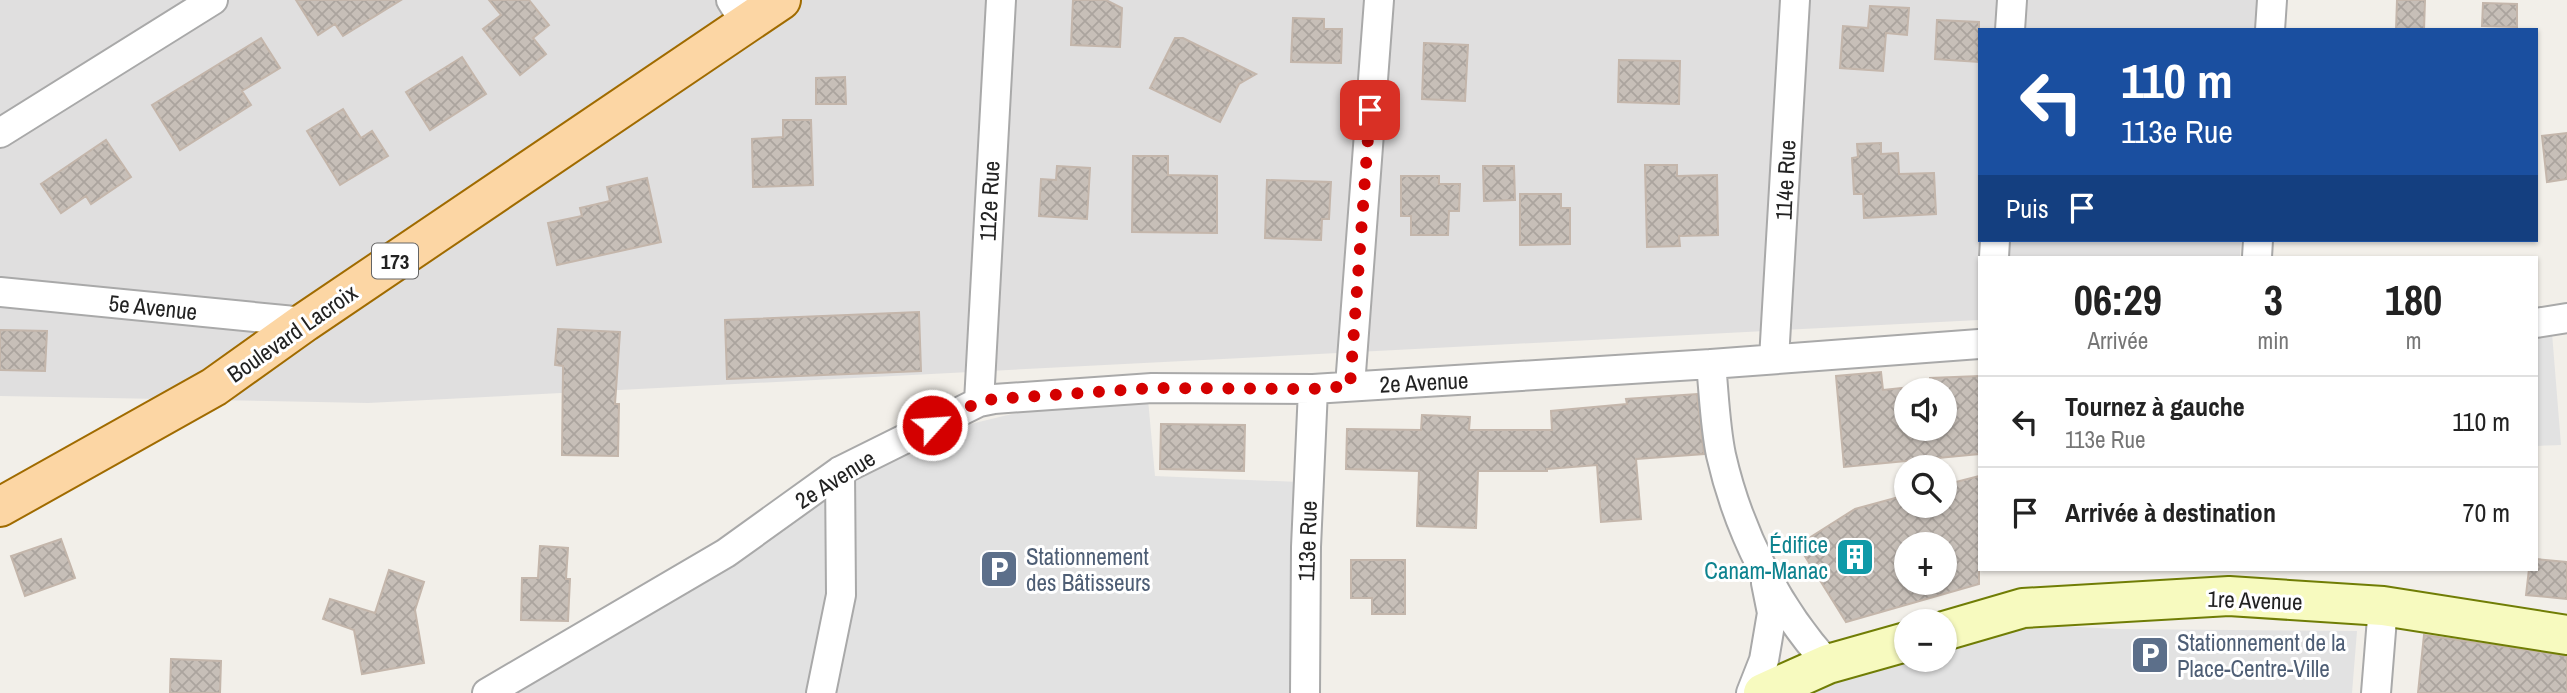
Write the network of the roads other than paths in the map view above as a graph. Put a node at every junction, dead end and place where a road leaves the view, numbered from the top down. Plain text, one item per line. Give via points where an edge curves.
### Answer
1 (213, 0) edge
2 (781, 0) edge
3 (1001, 0) edge
4 (1379, 0) edge
5 (1796, 0) edge
6 (2012, 0) edge
7 (2272, 0) edge
8 (738, 12) edge
9 (2010, 28) edge
10 (2270, 28) edge
11 (0, 133) edge
12 (0, 292) edge
13 (2567, 318) edge
14 (305, 322) junction
15 (2538, 323) edge
16 (1978, 344) edge
17 (1774, 359) junction
18 (1711, 364) junction
19 (1350, 386) junction
20 (1313, 389) junction
21 (979, 402) junction
22 (840, 471) junction
23 (0, 507) edge
24 (1763, 567) junction
25 (2383, 606) junction
26 (1957, 627) edge
27 (2567, 635) edge
28 (1894, 645) edge
29 (1828, 664) junction
30 (487, 693) edge
31 (821, 693) edge
32 (1305, 693) edge
33 (1751, 693) edge
34 (1763, 693) edge
35 (2376, 693) edge

1 - 11 street
2 - 8 main road, Boulevard Lacroix / 173
3 - 21 street, 112e Rue
4 - 19 street
5 - 17 street, 114e Rue
6 - 9 street
7 - 10 street
8 - 14 main road, Boulevard Lacroix / 173
12 - 14 street, 5e Avenue
13 - 15 street
14 - 23 main road, Boulevard Lacroix / 173 via 214,387
16 - 17 street, 2e Avenue
17 - 18 street, 2e Avenue
18 - 19 street, 2e Avenue
18 - 24 street via 1720,453 1735,505
19 - 20 street, 2e Avenue
20 - 21 street, 2e Avenue via 1152,388
20 - 32 street, 113e Rue
21 - 22 street, 2e Avenue
22 - 30 street, 2e Avenue via 726,553
22 - 31 street via 841,595
24 - 29 street via 1805,639
24 - 33 street via 1772,613 1765,660
25 - 26 street, 1re Avenue via 2229,596 2116,601 2023,608
25 - 27 street, 1re Avenue
25 - 35 street
28 - 29 street
29 - 34 street

